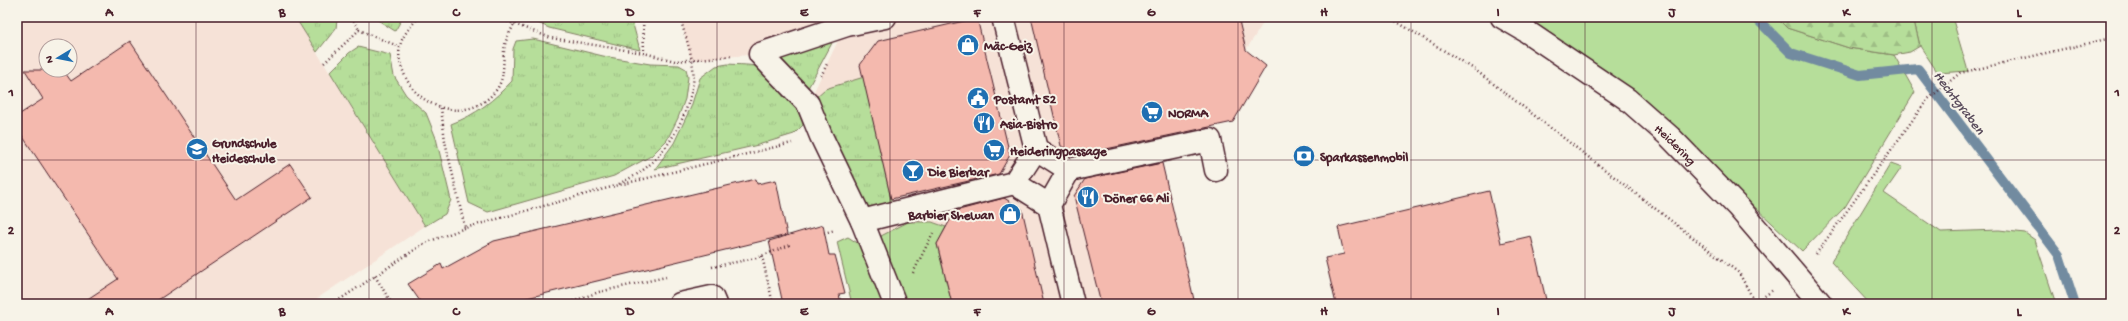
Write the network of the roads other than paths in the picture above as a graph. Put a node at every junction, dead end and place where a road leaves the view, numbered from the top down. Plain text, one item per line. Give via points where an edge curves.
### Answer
1 (885, 17) edge
2 (1003, 17) edge
3 (1502, 17) edge
4 (1036, 149) junction
5 (1069, 170) junction
6 (1216, 170) dead end
7 (1014, 182) junction
8 (1049, 205) junction
9 (862, 221) junction
10 (680, 304) edge
11 (715, 304) edge
12 (895, 304) edge
13 (1073, 304) edge
14 (1821, 304) edge

1 - 9 street via 847,25 760,54 808,104 820,136
2 - 4 street
3 - 14 street, Heidering via 1628,99 1713,180
4 - 5 street
4 - 7 street
5 - 6 street via 1210,140
5 - 8 street
7 - 8 street
7 - 9 street
8 - 13 street
9 - 12 street
10 - 11 street via 712,297

